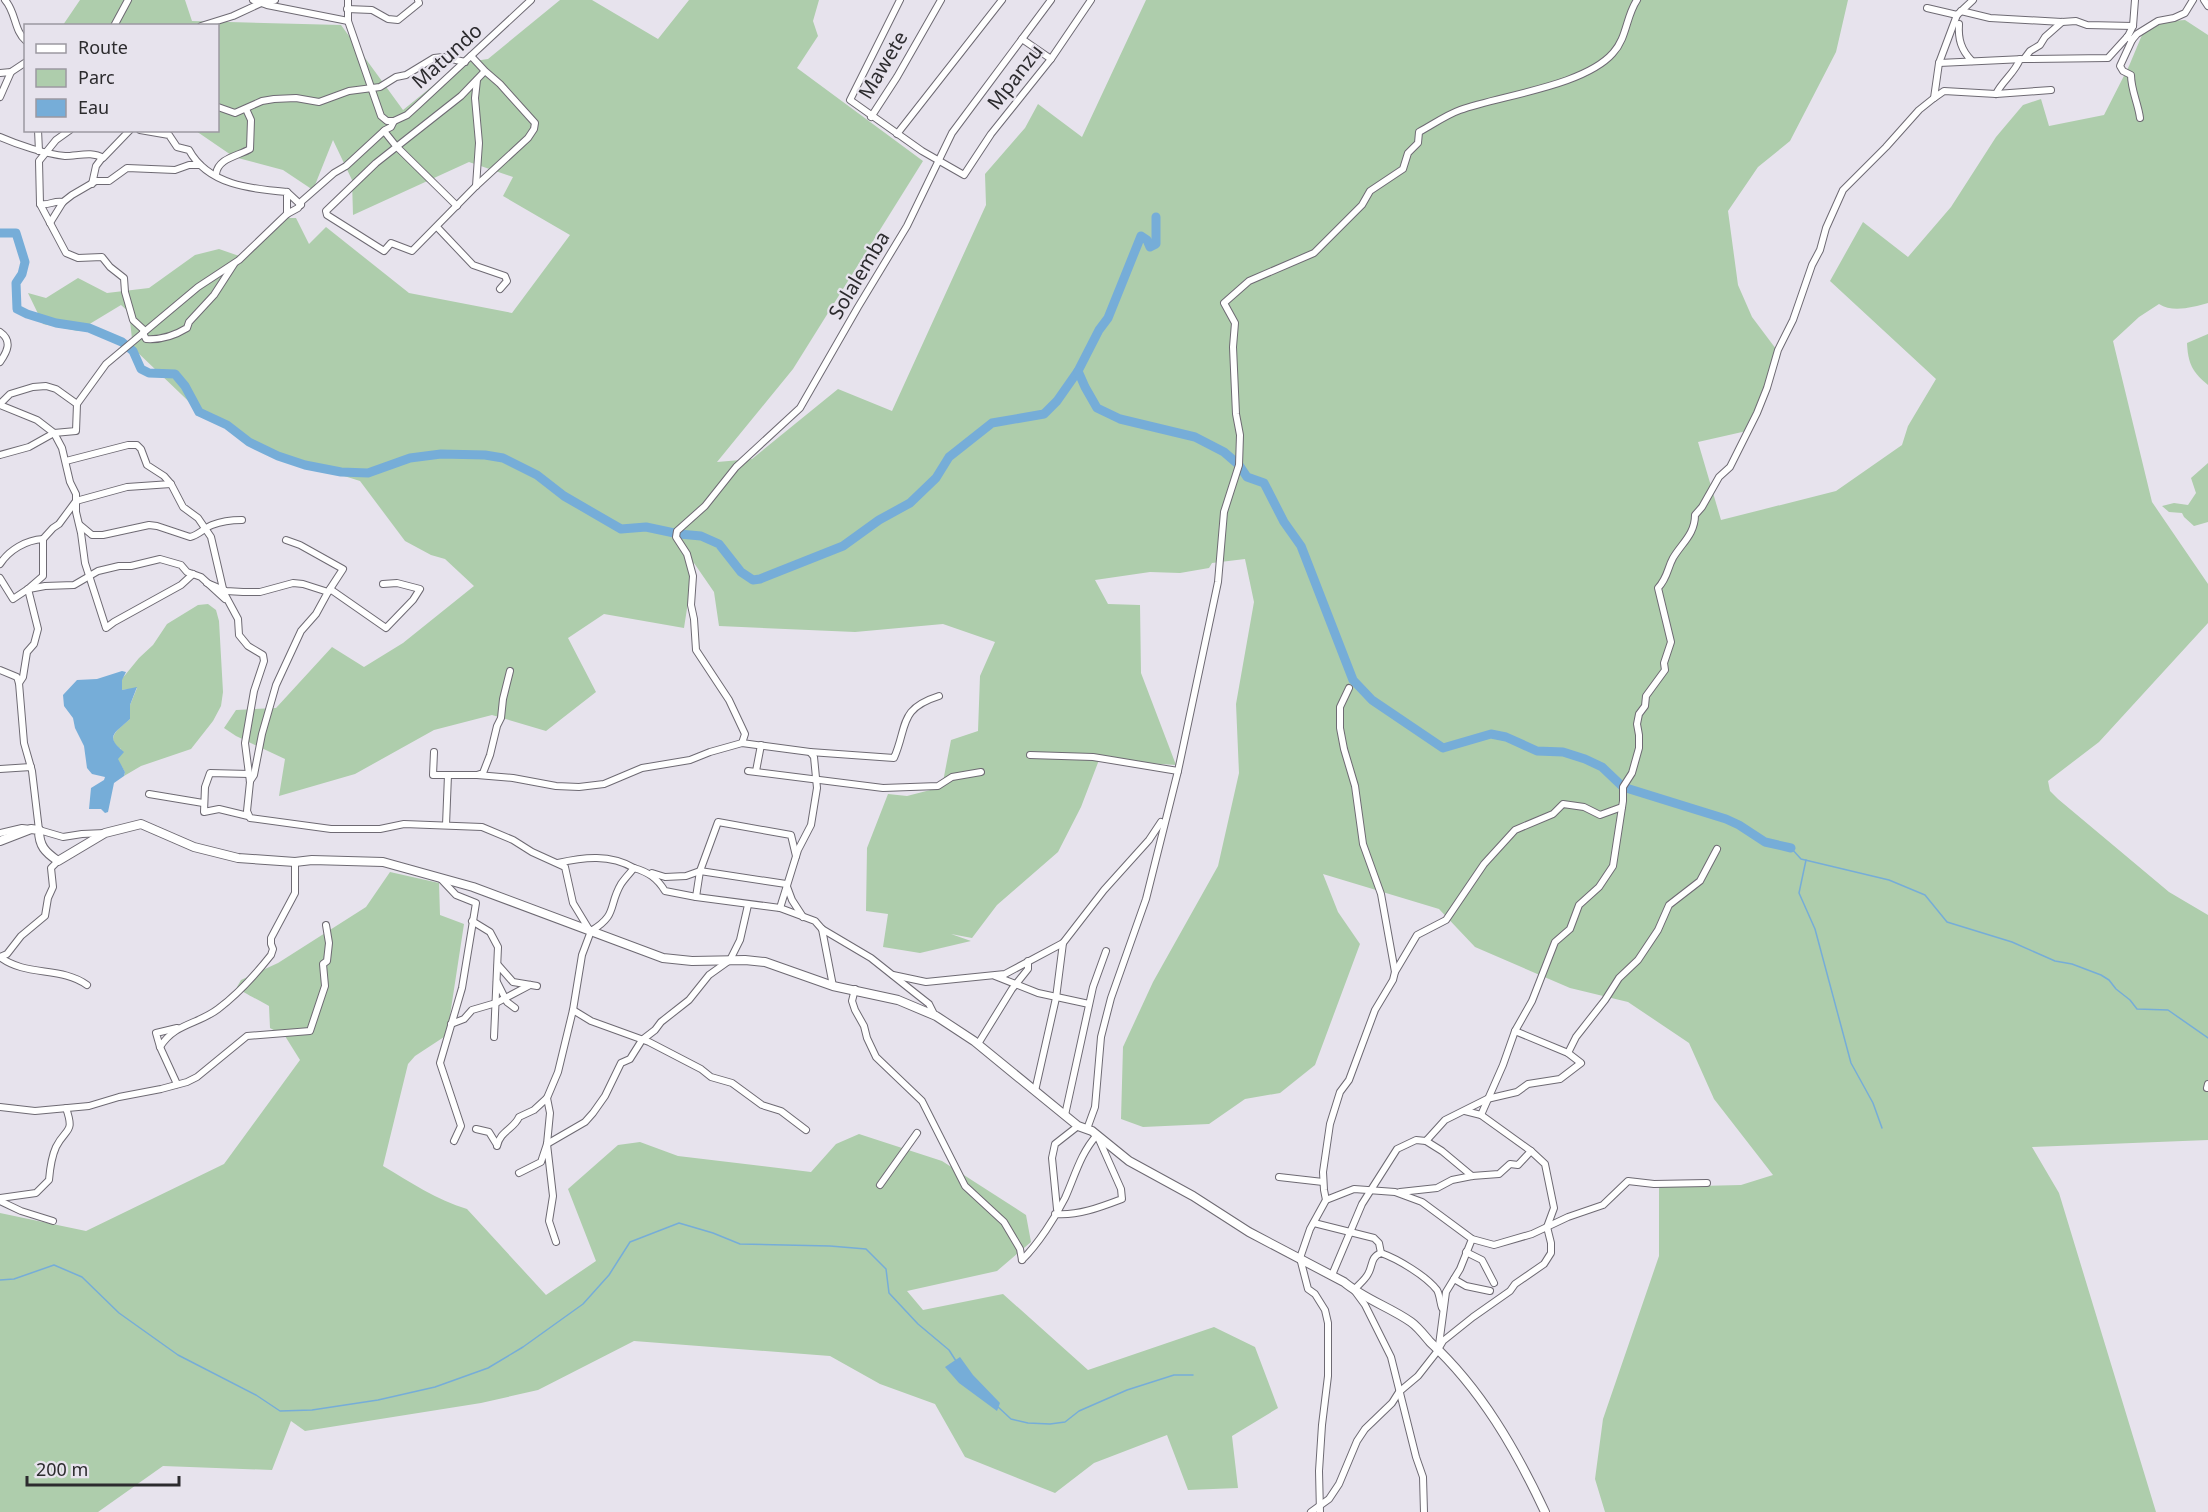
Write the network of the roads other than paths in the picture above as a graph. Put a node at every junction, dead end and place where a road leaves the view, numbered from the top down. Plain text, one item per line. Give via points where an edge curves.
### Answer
1 (5, 0) edge
2 (128, 0) edge
3 (253, 0) edge
4 (275, 0) edge
5 (348, 0) edge
6 (418, 0) edge
7 (531, 0) edge
8 (900, 0) edge
9 (941, 0) edge
10 (1002, 0) edge
11 (1051, 0) edge
12 (1091, 0) edge
13 (1637, 0) edge
14 (1973, 0) edge
15 (2135, 0) edge
16 (2193, 0) edge
17 (2204, 0) edge
18 (261, 3) junction
19 (2208, 6) edge
20 (1927, 8) dead end
21 (347, 9) junction
22 (1961, 13) junction
23 (348, 21) junction
24 (2062, 22) junction
25 (115, 24) edge
26 (207, 24) edge
27 (1959, 24) junction
28 (2133, 26) junction
29 (1951, 30) junction
30 (24, 39) edge
31 (1022, 39) junction
32 (2130, 39) junction
33 (471, 56) junction
34 (1051, 59) junction
35 (2022, 59) junction
36 (1972, 61) junction
37 (465, 62) junction
38 (24, 63) edge
39 (1939, 63) junction
40 (485, 71) junction
41 (11, 72) junction
42 (0, 73) edge
43 (477, 79) junction
44 (370, 88) junction
45 (2051, 90) dead end
46 (1996, 94) junction
47 (0, 97) edge
48 (1934, 98) junction
49 (219, 108) edge
50 (246, 109) junction
51 (872, 117) junction
52 (2140, 118) dead end
53 (383, 119) junction
54 (394, 121) junction
55 (384, 130) junction
56 (38, 132) edge
57 (67, 132) edge
58 (128, 132) edge
59 (152, 132) edge
60 (897, 134) junction
61 (0, 137) edge
62 (396, 146) junction
63 (42, 150) junction
64 (102, 158) junction
65 (937, 160) junction
66 (200, 165) junction
67 (216, 174) junction
68 (92, 184) junction
69 (476, 186) junction
70 (287, 192) junction
71 (63, 202) junction
72 (40, 204) junction
73 (301, 205) junction
74 (457, 206) junction
75 (287, 214) junction
76 (50, 223) junction
77 (437, 227) junction
78 (234, 264) junction
79 (500, 289) dead end
80 (0, 332) edge
81 (144, 332) junction
82 (0, 362) edge
83 (0, 404) edge
84 (77, 405) junction
85 (54, 433) junction
86 (0, 455) edge
87 (66, 461) junction
88 (171, 484) junction
89 (76, 501) junction
90 (242, 520) dead end
91 (79, 525) junction
92 (205, 529) junction
93 (44, 539) junction
94 (286, 540) dead end
95 (0, 564) edge
96 (193, 574) junction
97 (89, 575) junction
98 (0, 578) edge
99 (207, 583) junction
100 (383, 584) dead end
101 (222, 589) junction
102 (28, 590) junction
103 (329, 591) junction
104 (226, 599) junction
105 (0, 670) edge
106 (510, 671) dead end
107 (19, 683) junction
108 (1349, 688) dead end
109 (939, 696) dead end
110 (742, 743) junction
111 (761, 745) junction
112 (434, 752) dead end
113 (810, 752) junction
114 (1030, 755) dead end
115 (31, 767) junction
116 (0, 769) edge
117 (748, 771) dead end
118 (756, 771) junction
119 (1178, 771) junction
120 (981, 772) dead end
121 (448, 775) junction
122 (477, 775) junction
123 (249, 778) junction
124 (816, 778) junction
125 (149, 794) dead end
126 (1170, 799) junction
127 (203, 803) junction
128 (1622, 807) junction
129 (248, 816) junction
130 (446, 825) junction
131 (35, 830) junction
132 (0, 833) edge
133 (105, 833) junction
134 (0, 841) edge
135 (1717, 849) dead end
136 (796, 856) junction
137 (58, 861) junction
138 (295, 862) junction
139 (558, 863) junction
140 (634, 868) junction
141 (646, 871) junction
142 (700, 871) junction
143 (440, 877) junction
144 (786, 884) junction
145 (480, 889) junction
146 (696, 897) junction
147 (476, 903) junction
148 (748, 905) junction
149 (780, 908) junction
150 (803, 917) junction
151 (472, 921) junction
152 (326, 925) dead end
153 (822, 929) junction
154 (591, 931) junction
155 (1063, 943) junction
156 (1106, 951) dead end
157 (0, 957) edge
158 (1028, 961) junction
159 (727, 962) junction
160 (497, 965) junction
161 (1395, 972) junction
162 (893, 975) junction
163 (994, 976) junction
164 (497, 982) junction
165 (87, 985) dead end
166 (1016, 985) junction
167 (833, 986) junction
168 (855, 989) junction
169 (505, 998) junction
170 (1056, 998) junction
171 (496, 1003) junction
172 (1089, 1004) junction
173 (515, 1008) dead end
174 (573, 1010) junction
175 (936, 1016) junction
176 (451, 1024) junction
177 (177, 1028) junction
178 (1515, 1031) junction
179 (494, 1037) dead end
180 (642, 1040) junction
181 (978, 1044) junction
182 (160, 1047) junction
183 (1568, 1053) junction
184 (177, 1084) junction
185 (1035, 1091) junction
186 (548, 1098) junction
187 (1487, 1099) junction
188 (0, 1107) edge
189 (66, 1108) junction
190 (1465, 1111) junction
191 (1065, 1115) junction
192 (1481, 1115) junction
193 (1082, 1128) junction
194 (476, 1129) dead end
195 (806, 1130) dead end
196 (917, 1132) dead end
197 (1097, 1135) junction
198 (454, 1141) dead end
199 (1426, 1141) junction
200 (547, 1144) junction
201 (1531, 1151) junction
202 (519, 1173) dead end
203 (1472, 1176) junction
204 (1279, 1177) dead end
205 (1323, 1182) junction
206 (1707, 1183) dead end
207 (880, 1185) dead end
208 (1371, 1192) junction
209 (1395, 1192) junction
210 (0, 1200) edge
211 (1326, 1200) junction
212 (1056, 1212) junction
213 (54, 1221) dead end
214 (1314, 1223) junction
215 (1547, 1227) junction
216 (1350, 1232) junction
217 (1472, 1239) junction
218 (556, 1242) dead end
219 (1466, 1252) junction
220 (1381, 1253) junction
221 (1300, 1258) junction
222 (1332, 1275) junction
223 (1454, 1279) junction
224 (1494, 1283) dead end
225 (1354, 1290) junction
226 (1490, 1291) dead end
227 (1442, 1308) junction
228 (1438, 1349) junction
229 (1399, 1392) junction
230 (1320, 1509) edge
231 (1311, 1512) edge
232 (1424, 1512) edge
233 (1545, 1512) edge

1 - 30 street
2 - 25 street
3 - 18 street
4 - 18 street
5 - 21 street
6 - 21 street via 398,20 372,10
7 - 33 street, Matundo
8 - 51 street via 850,100
9 - 51 street, Mawete
10 - 60 street
11 - 31 street, Solalemba
12 - 34 street, Mpanzu
13 - 119 street via 1615,52 1600,66 1563,81 1457,111 1419,132 1418,143 1408,153 1403,169 1370,191 1362,205 1314,253 1249,280 1224,303 1235,323 1239,465 1224,512 1218,582
14 - 22 street
15 - 28 street
16 - 32 street via 2185,13 2158,21
17 - 19 street
18 - 23 street
18 - 26 street
20 - 22 street
21 - 23 street
22 - 24 street
22 - 27 street
22 - 29 street
23 - 44 street
24 - 28 street
24 - 35 street
27 - 29 street
27 - 36 street via 1963,52
28 - 32 street
29 - 39 street
31 - 34 street
31 - 65 street, Solalemba via 952,133
32 - 35 street via 2108,58
32 - 52 street via 2120,66 2131,75
33 - 37 street, Matundo
33 - 40 street
34 - 65 street, Mpanzu via 964,175
35 - 36 street
35 - 46 street
36 - 39 street
37 - 44 street via 434,58 384,86
37 - 54 street, Matundo via 407,115
38 - 41 street
39 - 48 street
40 - 43 street
40 - 69 street via 535,123 528,138
41 - 42 street
41 - 47 street
43 - 62 street via 453,103
43 - 69 street
44 - 50 street via 319,102 274,99
44 - 53 street
45 - 46 street
46 - 48 street via 1944,91
48 - 128 street via 1843,190 1778,350 1757,413 1730,466 1695,515 1689,537 1658,588 1671,642 1665,670 1646,696 1639,714 1639,748 1632,773 1623,787
49 - 50 street via 235,113
50 - 67 street via 251,120 250,149 223,162
51 - 60 street
53 - 54 street
53 - 55 street
54 - 55 street, Matundo
55 - 62 street
55 - 73 street, Matundo
56 - 63 street
57 - 63 street
58 - 64 street
59 - 66 street via 169,135 176,147 189,150
60 - 65 street
61 - 63 street
62 - 74 street
62 - 77 street via 327,210 327,215 384,251 391,243 412,251
63 - 64 street via 66,156 95,154
63 - 72 street
64 - 68 street
65 - 110 street, Solalemba via 908,226 800,408 736,467 676,534 693,576 691,605 696,650 738,717 745,734
66 - 67 street
66 - 68 street via 175,170 131,167 109,181
67 - 70 street via 222,180 259,190
68 - 71 street
69 - 74 street
70 - 73 street
70 - 75 street
71 - 72 street
71 - 76 street
72 - 76 street
73 - 75 street, Matundo
74 - 77 street
75 - 78 street, Matundo
76 - 81 street via 66,253 78,258 102,256 124,278 133,320
77 - 79 street via 472,265 505,276 507,281
78 - 81 street via 198,287
78 - 81 street via 222,286 187,328 152,340 146,339
80 - 82 street via 8,343
81 - 84 street via 106,364
83 - 84 street via 10,394 46,386
83 - 85 street
84 - 85 street via 76,431
85 - 86 street via 29,447
85 - 87 street
87 - 88 street via 137,445 147,465
87 - 89 street
88 - 89 street via 127,487
88 - 92 street via 183,507
89 - 91 street
89 - 93 street
90 - 92 street via 224,521
91 - 92 street via 92,535 149,525 194,537
91 - 97 street
92 - 101 street via 216,556
93 - 95 street via 19,546
93 - 102 street via 43,576
94 - 103 street via 344,569
96 - 97 street via 181,565 160,559
96 - 97 street via 181,585 106,628
96 - 99 street
97 - 102 street via 74,585
98 - 102 street via 11,598
99 - 101 street
99 - 104 street
100 - 103 street via 420,589 386,628
101 - 103 street via 260,592 293,583
101 - 104 street
102 - 107 street via 38,628
103 - 123 street via 301,631 276,685 254,775
104 - 123 street via 238,619 239,635 263,655 264,661 245,738
105 - 107 street via 17,677
106 - 122 street via 490,755 483,773
107 - 115 street via 24,743
108 - 161 street via 1340,707 1340,728 1355,786 1363,844 1381,894
109 - 113 street via 927,700 905,719 894,758
110 - 111 street
110 - 122 street via 690,760 642,768 597,786 556,786
111 - 113 street
111 - 118 street
112 - 121 street via 433,775
113 - 124 street
114 - 119 street via 1093,757
115 - 116 street
115 - 131 street
117 - 118 street
118 - 124 street
119 - 126 street
120 - 124 street via 952,777 929,787 883,788
121 - 122 street
121 - 130 street
123 - 127 street via 210,773
123 - 129 street
124 - 136 street via 811,825
125 - 127 street
126 - 155 street via 1159,827
126 - 193 street via 1146,899 1101,1037 1095,1107
127 - 129 street via 204,812 219,809
128 - 161 street via 1599,815 1584,807 1563,804 1553,814 1515,830 1484,864 1446,920 1417,934
128 - 178 street via 1613,866 1599,887 1579,905 1570,929 1555,942 1532,1001
129 - 130 street via 331,830
130 - 139 street via 482,827
131 - 132 street via 22,828
131 - 133 street via 63,837
131 - 134 street
131 - 137 street via 39,843
133 - 137 street
133 - 138 street via 141,824 216,853
135 - 183 street via 1701,881 1669,905 1638,960 1619,978
136 - 142 street via 791,835 718,822
136 - 144 street
137 - 157 street via 51,868 53,887 45,916
138 - 143 street via 383,862
138 - 177 street via 295,894 271,938 271,955 219,1009
139 - 140 street via 613,859
139 - 154 street via 567,870 573,903
140 - 141 street
140 - 154 street via 621,883 606,923
141 - 142 street via 664,878
141 - 146 street via 664,891
142 - 144 street
142 - 146 street
143 - 145 street
143 - 147 street via 456,896
144 - 149 street
144 - 150 street
145 - 147 street
145 - 154 street
146 - 148 street
147 - 151 street
148 - 149 street
148 - 159 street via 740,940
149 - 150 street
150 - 153 street via 815,921
151 - 160 street via 490,932 498,946
151 - 176 street via 471,946
152 - 184 street via 329,943 327,961 323,964 325,986 310,1031 252,1034 197,1077
153 - 162 street
153 - 167 street
154 - 159 street via 663,958
154 - 174 street via 582,955
155 - 158 street
155 - 170 street
156 - 172 street
157 - 165 street via 17,967 69,975
158 - 163 street
158 - 166 street via 1028,969
159 - 167 street via 765,962
159 - 180 street
160 - 164 street
160 - 169 street via 513,982 534,986
161 - 205 street via 1375,1010 1349,1080 1340,1092 1330,1124
162 - 163 street via 926,982
162 - 175 street via 929,1004
163 - 166 street
164 - 169 street
164 - 171 street
166 - 170 street
166 - 181 street
167 - 168 street
168 - 175 street via 898,1000
168 - 212 street via 852,1001 876,1057 922,1101 965,1186 1004,1222 1022,1260
169 - 171 street
169 - 173 street
170 - 172 street
170 - 185 street
171 - 176 street via 472,1010 464,1019
171 - 179 street
172 - 191 street
174 - 180 street via 591,1022
174 - 186 street
175 - 181 street
176 - 198 street via 440,1063 461,1126
177 - 182 street
177 - 182 street via 156,1033
178 - 183 street
178 - 187 street
180 - 195 street via 711,1077 732,1083
180 - 200 street via 630,1059 621,1063 605,1096 585,1122
181 - 185 street
182 - 184 street
183 - 187 street via 1581,1064 1560,1079 1528,1084 1517,1092
184 - 189 street
185 - 191 street
186 - 194 street via 519,1117 516,1125 502,1133 497,1146 489,1132
186 - 200 street
187 - 190 street
187 - 192 street
188 - 189 street via 35,1111
189 - 210 street via 70,1126 56,1148 47,1183 36,1193
190 - 192 street
190 - 199 street via 1445,1120
191 - 193 street
192 - 201 street
193 - 197 street
193 - 212 street via 1055,1144 1052,1158
196 - 207 street
197 - 212 street
197 - 212 street via 1122,1199 1095,1209 1064,1215
197 - 221 street via 1129,1161
199 - 203 street
199 - 208 street via 1416,1140 1397,1149
200 - 202 street via 541,1162
200 - 218 street via 553,1196 549,1221
201 - 203 street via 1518,1165 1510,1164 1499,1174
201 - 215 street via 1541,1159 1548,1176 1554,1208
203 - 209 street via 1437,1188
204 - 205 street
205 - 211 street
206 - 215 street via 1654,1184 1628,1180 1603,1205
208 - 209 street
208 - 211 street via 1354,1190
208 - 216 street
209 - 217 street via 1422,1202
210 - 213 street
211 - 214 street
214 - 216 street
214 - 221 street
215 - 217 street via 1494,1245
215 - 228 street via 1551,1253 1544,1264 1443,1341
216 - 220 street via 1374,1238
216 - 222 street
217 - 219 street
219 - 223 street
219 - 224 street via 1482,1260
220 - 225 street
220 - 227 street via 1430,1284 1438,1292
221 - 222 street
221 - 230 street via 1308,1289 1325,1310 1328,1323
222 - 225 street
223 - 226 street
223 - 227 street
225 - 228 street via 1413,1323
225 - 229 street via 1391,1357
227 - 228 street
228 - 229 street via 1418,1376
228 - 233 street via 1459,1370 1521,1460
229 - 230 street via 1357,1441 1339,1484
229 - 232 street via 1423,1477
230 - 231 street

